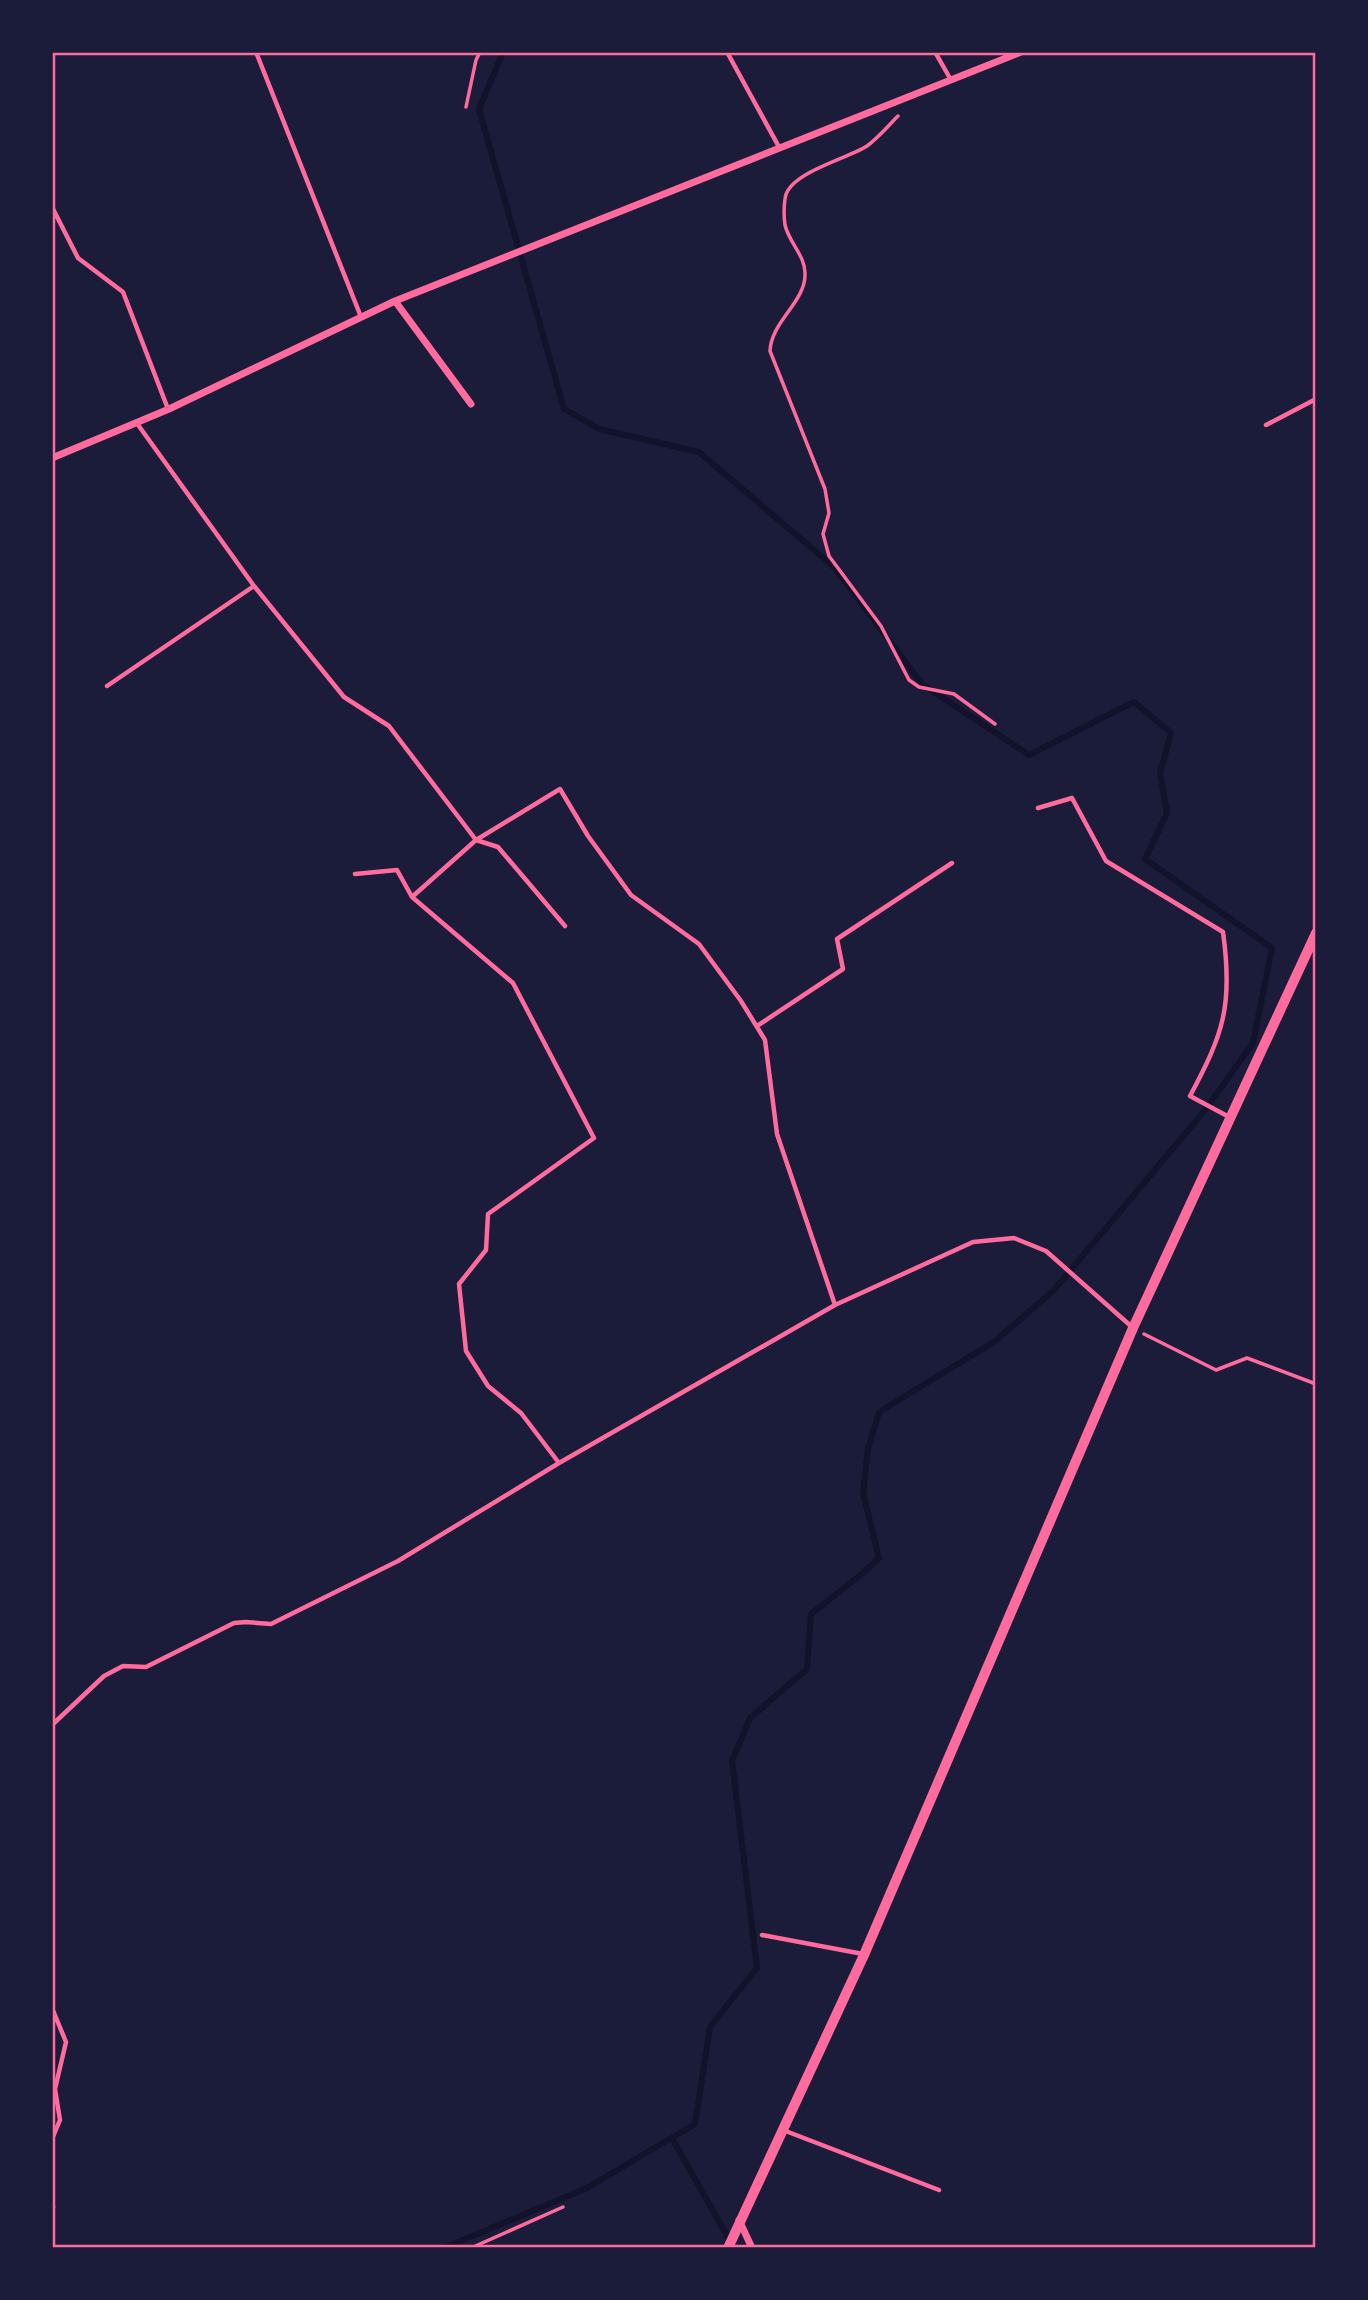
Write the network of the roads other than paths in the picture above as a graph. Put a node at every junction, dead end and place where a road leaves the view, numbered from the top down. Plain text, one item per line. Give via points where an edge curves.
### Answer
1 (256, 52) edge
2 (727, 52) edge
3 (935, 52) edge
4 (1021, 52) edge
5 (951, 81) junction
6 (779, 147) junction
7 (52, 207) edge
8 (395, 301) junction
9 (361, 317) junction
10 (1315, 399) edge
11 (471, 404) dead end
12 (169, 409) junction
13 (136, 422) junction
14 (1266, 425) dead end
15 (52, 458) edge
16 (254, 586) junction
17 (107, 686) dead end
18 (1038, 808) dead end
19 (476, 840) junction
20 (952, 863) dead end
21 (355, 874) dead end
22 (412, 897) junction
23 (565, 926) dead end
24 (1315, 933) edge
25 (757, 1026) junction
26 (1231, 1118) junction
27 (835, 1305) junction
28 (1133, 1328) junction
29 (559, 1463) junction
30 (52, 1725) edge
31 (762, 1935) dead end
32 (864, 1955) junction
33 (52, 2008) edge
34 (54, 2089) edge
35 (782, 2130) junction
36 (52, 2139) edge
37 (939, 2190) dead end
38 (739, 2220) junction
39 (728, 2248) edge
40 (752, 2248) edge

1 - 9 lane
2 - 6 lane
3 - 5 lane
4 - 5 street
5 - 6 street
6 - 8 street
7 - 12 lane via 78,258 123,292
8 - 9 street
8 - 11 street
9 - 12 street
10 - 14 lane
12 - 13 street
13 - 15 street
13 - 16 lane
16 - 17 lane
16 - 19 lane via 344,697 389,726
18 - 26 lane via 1072,798 1106,861 1223,932 1228,969 1226,1009 1214,1051 1190,1096
19 - 22 lane
19 - 23 lane via 498,847
19 - 25 lane via 560,789 631,895 699,944
20 - 25 lane via 837,939 843,969
21 - 22 lane via 397,870
22 - 29 lane via 513,983 594,1138 488,1214 486,1250 459,1284 466,1351 488,1386 522,1413
24 - 26 street
25 - 27 lane via 765,1040 777,1134
26 - 28 street
27 - 28 lane via 973,1242 1014,1238 1046,1251
27 - 29 lane
28 - 32 street
29 - 30 lane via 398,1561 271,1624 234,1623 146,1667 123,1666 104,1676
31 - 32 lane
32 - 35 street
33 - 34 lane via 65,2042
34 - 36 lane via 60,2120
35 - 37 lane
35 - 38 street
38 - 39 street
38 - 40 street

